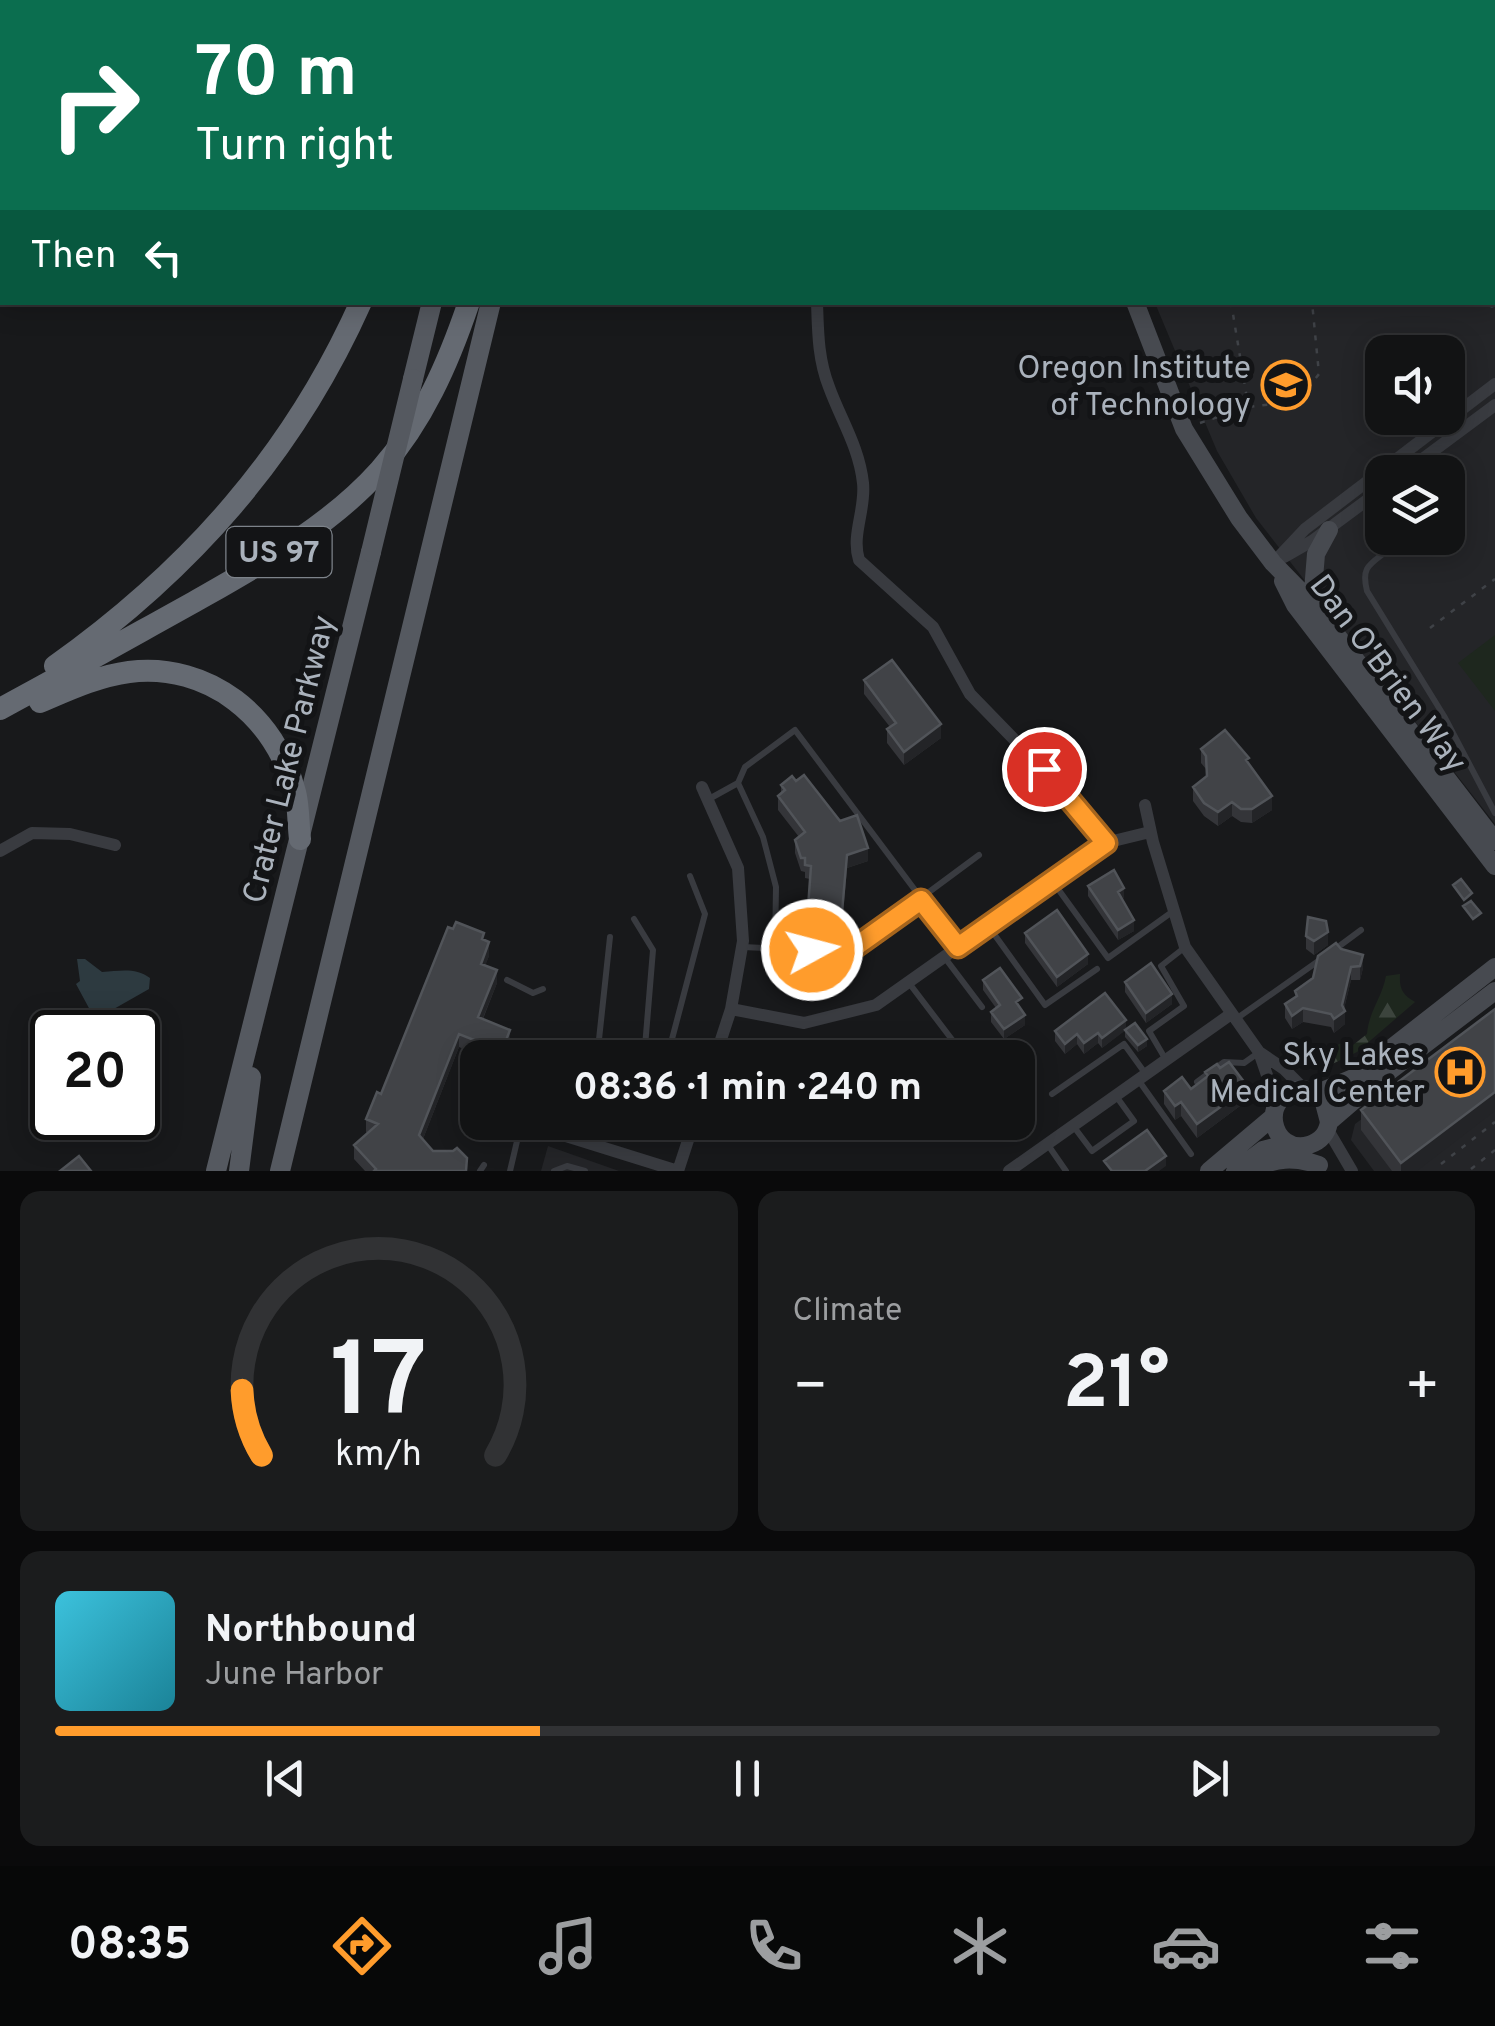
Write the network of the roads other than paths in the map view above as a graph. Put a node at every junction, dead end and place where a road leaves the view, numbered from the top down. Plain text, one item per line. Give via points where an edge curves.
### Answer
1 (359, 305) edge
2 (431, 305) edge
3 (467, 305) edge
4 (490, 305) edge
5 (817, 305) edge
6 (1136, 305) edge
7 (1495, 384) edge
8 (1495, 405) edge
9 (1428, 455) edge
10 (1365, 503) edge
11 (1329, 530) junction
12 (1382, 555) edge
13 (1273, 563) junction
14 (1312, 602) junction
15 (0, 702) edge
16 (0, 709) edge
17 (0, 718) edge
18 (738, 782) junction
19 (704, 793) joint
20 (1145, 805) dead end
21 (1489, 830) edge
22 (1150, 832) junction
23 (300, 839) junction
24 (1106, 843) junction
25 (115, 844) dead end
26 (0, 851) edge
27 (979, 855) dead end
28 (1495, 866) edge
29 (690, 876) dead end
30 (1052, 880) junction
31 (921, 900) junction
32 (1172, 912) junction
33 (634, 918) dead end
34 (988, 926) junction
35 (1361, 930) dead end
36 (610, 938) dead end
37 (742, 946) junction
38 (958, 947) junction
39 (1184, 947) junction
40 (775, 948) junction
41 (944, 956) junction
42 (1495, 968) edge
43 (1097, 969) dead end
44 (506, 980) dead end
45 (908, 982) junction
46 (543, 990) dead end
47 (1495, 991) edge
48 (982, 1007) dead end
49 (731, 1009) junction
50 (1233, 1017) junction
51 (249, 1040) junction
52 (600, 1040) edge
53 (646, 1040) edge
54 (672, 1040) edge
55 (722, 1040) edge
56 (952, 1040) edge
57 (1260, 1052) junction
58 (1166, 1060) junction
59 (1142, 1077) junction
60 (1196, 1082) edge
61 (1310, 1092) junction
62 (1052, 1094) dead end
63 (1116, 1096) junction
64 (1275, 1110) junction
65 (1074, 1126) junction
66 (1329, 1126) junction
67 (517, 1140) edge
68 (579, 1140) edge
69 (688, 1140) edge
70 (582, 1141) joint
71 (1048, 1144) junction
72 (1295, 1145) junction
73 (1191, 1154) dead end
74 (1322, 1168) edge
75 (216, 1171) edge
76 (239, 1171) edge
77 (280, 1171) edge
78 (510, 1171) edge
79 (554, 1171) edge
80 (585, 1171) edge
81 (678, 1171) edge
82 (1010, 1171) edge
83 (1066, 1171) edge
84 (1209, 1171) edge
85 (1236, 1171) edge
86 (1252, 1171) edge
87 (1352, 1171) edge

1 - 15 highway, US 97 via 302,417 208,534 126,613
2 - 23 main road, Crater Lake Parkway, bridge
3 - 16 highway, US 97 via 438,384 414,426 358,491 272,557
4 - 77 main road
5 - 24 street via 818,348 857,449 864,488 859,560 933,627 970,694
6 - 13 street, Dan O'Brien Way via 1184,429
7 - 13 street via 1305,529
8 - 9 street
10 - 11 street
11 - 13 street
11 - 14 street via 1316,554
12 - 21 lane via 1366,568 1367,591 1444,716
13 - 14 street, Dan O'Brien Way
13 - 21 street, Dan O'Brien Way via 1296,604
14 - 21 street, Dan O'Brien Way
17 - 23 highway via 129,672 208,681 264,727 296,793
18 - 19 lane
18 - 31 lane via 746,767 795,730
18 - 40 lane via 776,887
19 - 37 street via 738,868
20 - 22 street
21 - 28 street, Dan O'Brien Way
22 - 24 street
22 - 32 street
23 - 51 main road, Crater Lake Parkway
24 - 30 street
25 - 26 street via 32,833
27 - 31 lane
29 - 54 lane via 705,914
30 - 32 lane via 1108,958
30 - 34 street
31 - 38 lane
31 - 40 lane via 848,952
32 - 39 street
33 - 53 lane via 654,950
34 - 38 street
34 - 43 lane via 1045,1005
35 - 50 lane
36 - 52 lane
37 - 40 lane
37 - 49 street
38 - 41 street
39 - 50 street
39 - 58 lane via 1161,966 1184,1006 1149,1032
41 - 45 street
41 - 48 lane
42 - 61 street via 1353,1078
44 - 46 lane via 533,993
45 - 49 street via 876,1005 804,1023
45 - 56 lane
47 - 66 street
49 - 55 street
50 - 57 street
50 - 58 street
51 - 75 main road, Crater Lake Parkway
51 - 76 main road
57 - 60 lane via 1244,1063 1224,1062
57 - 61 street
57 - 64 street
58 - 59 street
59 - 62 lane via 1124,1044
59 - 63 street
59 - 73 lane
61 - 64 street via 1290,1092
61 - 66 street via 1327,1106
63 - 65 street
63 - 65 lane via 1134,1121 1092,1151
64 - 72 street via 1277,1132
64 - 84 street
65 - 71 street
66 - 72 street via 1315,1143
66 - 87 street
67 - 78 lane
68 - 70 street
69 - 81 street
70 - 81 street
71 - 82 street
71 - 83 lane
72 - 74 street
72 - 85 street via 1263,1150
74 - 86 street via 1291,1158
79 - 80 lane

